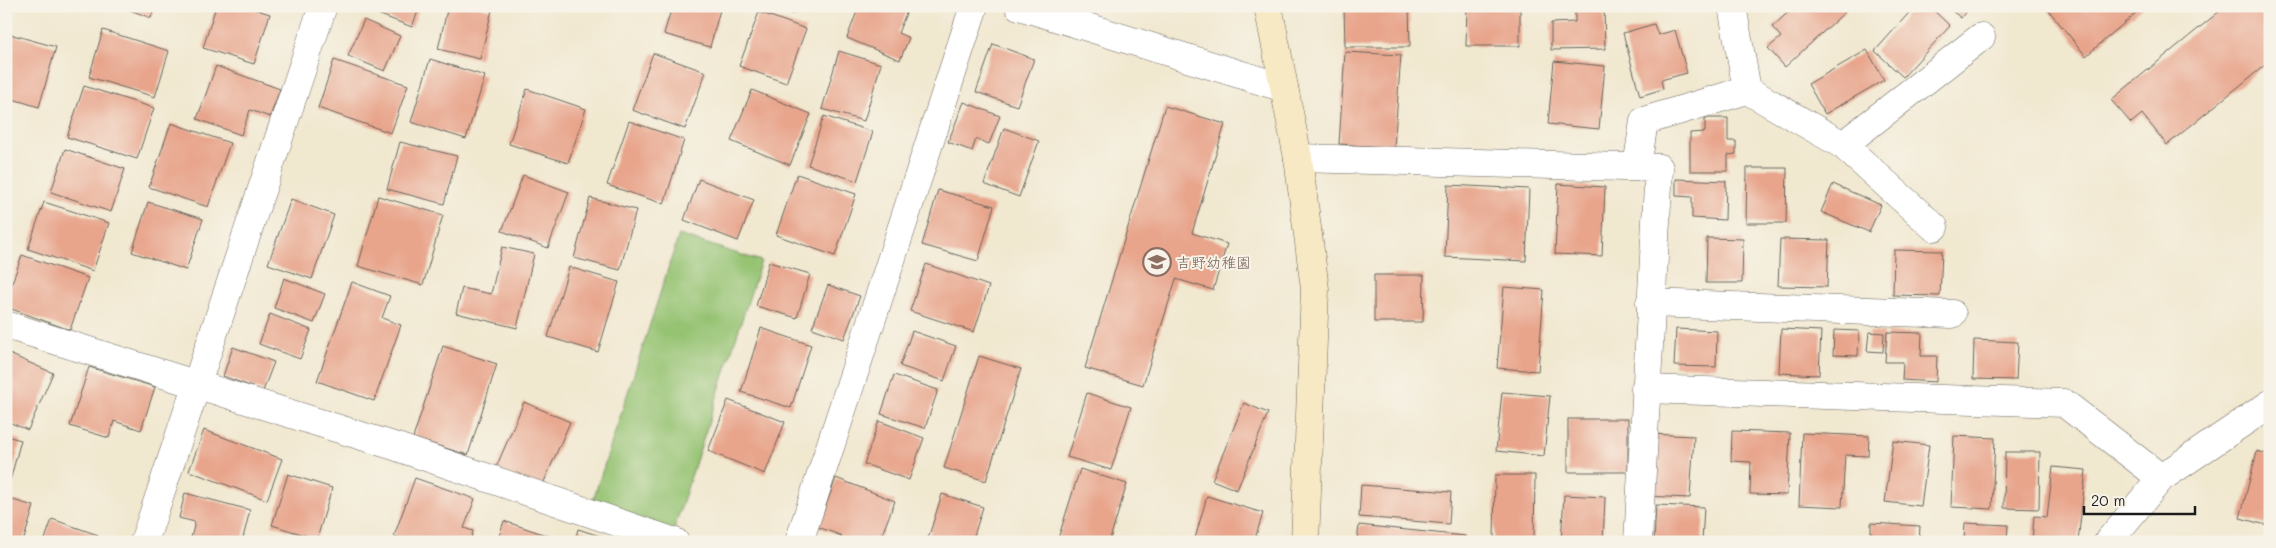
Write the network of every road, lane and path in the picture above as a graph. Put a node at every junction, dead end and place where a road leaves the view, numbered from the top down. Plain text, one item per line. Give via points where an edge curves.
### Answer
1 (323, 6) edge
2 (974, 6) edge
3 (1018, 6) edge
4 (1268, 6) edge
5 (1732, 6) edge
6 (1981, 36) dead end
7 (1284, 88) junction
8 (1747, 90) junction
9 (1843, 145) junction
10 (1298, 158) junction
11 (1637, 167) junction
12 (1934, 227) dead end
13 (1650, 303) junction
14 (1952, 314) dead end
15 (6, 325) edge
16 (195, 386) junction
17 (1645, 389) junction
18 (2270, 404) edge
19 (2161, 478) junction
20 (144, 542) edge
21 (675, 542) edge
22 (799, 542) edge
23 (1305, 542) edge
24 (1638, 542) edge
25 (2108, 542) edge

1 - 16 street
2 - 22 street
3 - 7 street
4 - 7 street
5 - 8 street
6 - 9 street
7 - 10 street
8 - 9 street
8 - 11 street via 1644,121
9 - 12 street
10 - 11 street
10 - 23 street via 1315,290
11 - 13 street via 1659,168
13 - 14 street
13 - 17 street
15 - 16 street
16 - 20 street
16 - 21 street via 396,447
17 - 19 street via 2064,403
17 - 24 street
18 - 19 street
19 - 25 street

